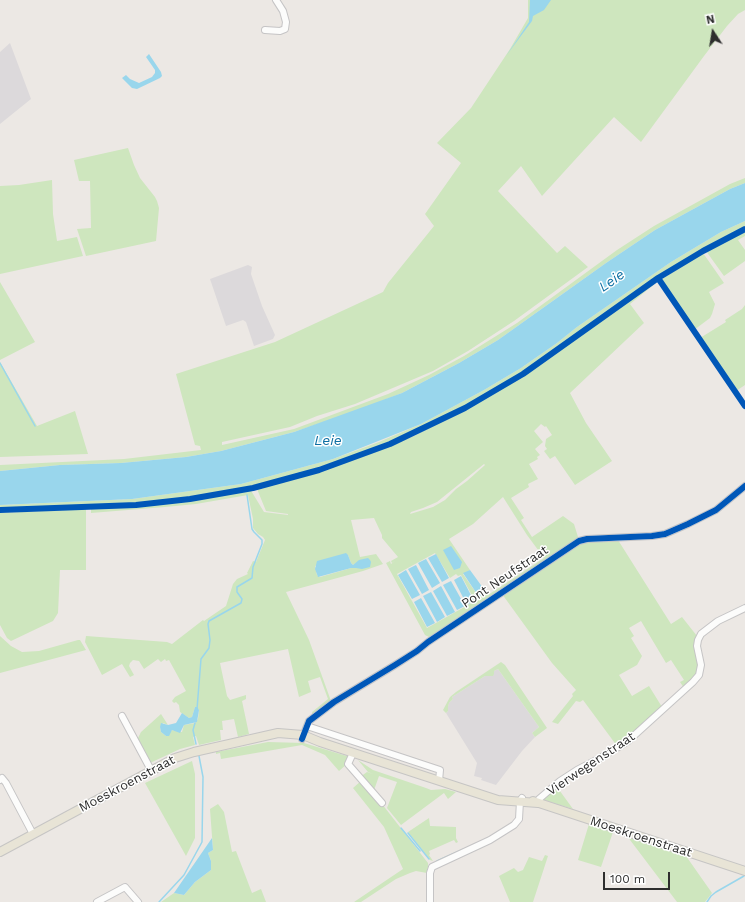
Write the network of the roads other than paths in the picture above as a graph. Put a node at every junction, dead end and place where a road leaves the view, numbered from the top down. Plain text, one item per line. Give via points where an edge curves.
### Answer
1 (276, 0) edge
2 (265, 30) dead end
3 (745, 486) edge
4 (745, 608) edge
5 (122, 716) dead end
6 (307, 726) junction
7 (302, 737) junction
8 (353, 753) junction
9 (151, 770) junction
10 (3, 781) edge
11 (439, 781) junction
12 (521, 800) junction
13 (382, 803) dead end
14 (538, 803) junction
15 (33, 834) junction
16 (0, 852) edge
17 (745, 871) edge
18 (97, 902) edge
19 (138, 902) edge
20 (430, 902) edge

1 - 2 street via 283,11 286,29
3 - 6 street, Pont Neufstraat via 716,510 665,534 579,541 396,665 334,702 309,720
4 - 14 street, Vierwegenstraat via 718,621 701,634 697,646 701,665 699,675 693,682 628,741 560,781 539,799
5 - 9 street
6 - 7 street, Pont Neufstraat
6 - 11 street via 440,770
7 - 8 main road, Moeskroenstraat
7 - 9 main road, Moeskroenstraat via 263,737 186,754
8 - 11 main road, Moeskroenstraat
8 - 13 street via 348,764
9 - 15 main road, Moeskroenstraat
10 - 15 street
11 - 12 main road, Moeskroenstraat via 483,796 510,796
12 - 14 main road, Moeskroenstraat
12 - 20 street via 519,819 514,825 490,840 432,867
14 - 17 main road, Moeskroenstraat
15 - 16 main road, Moeskroenstraat
18 - 19 street via 125,887

